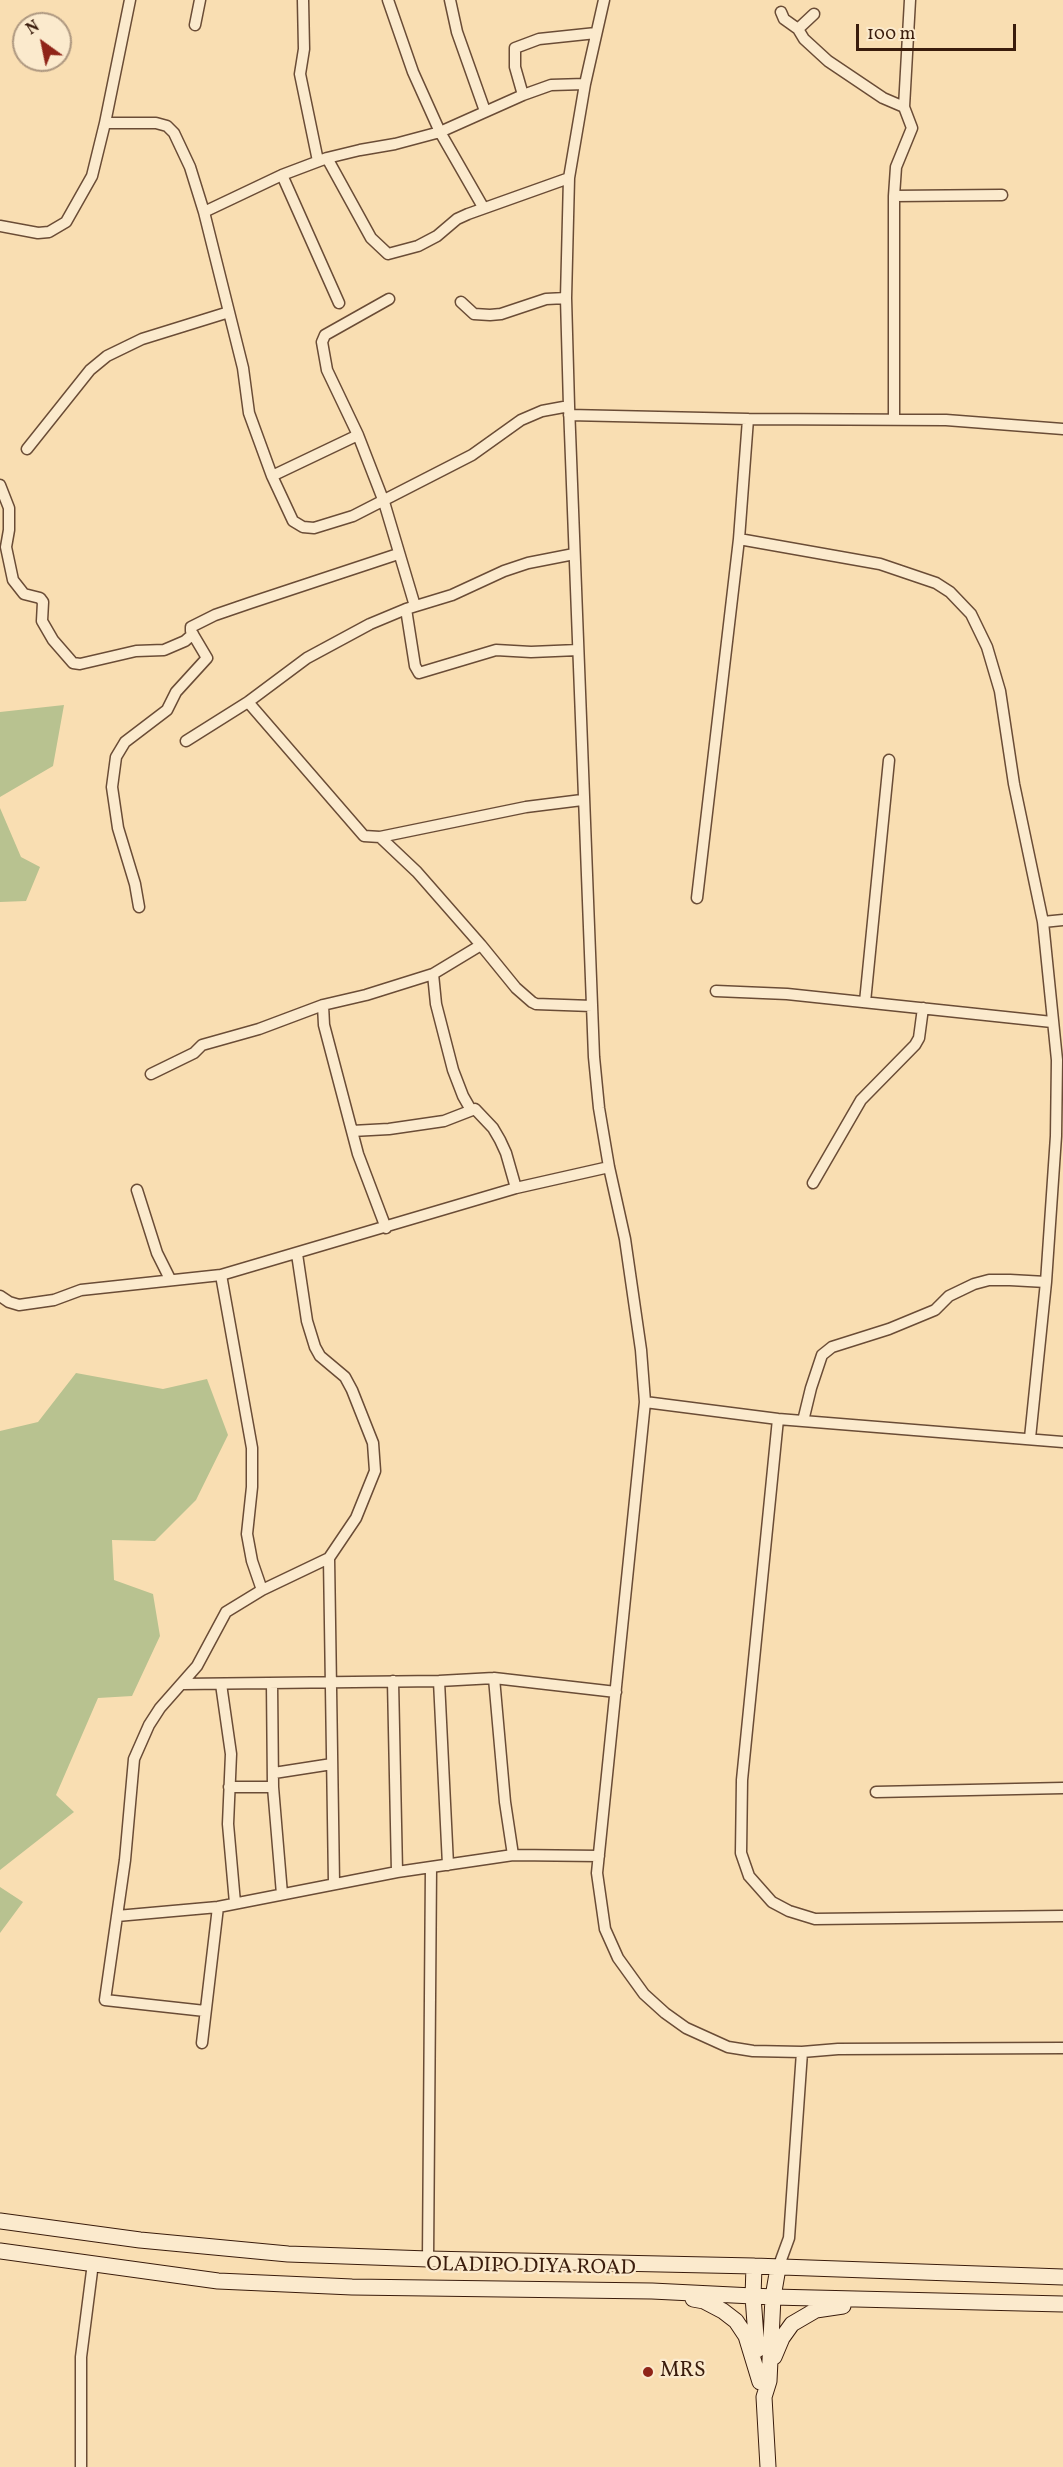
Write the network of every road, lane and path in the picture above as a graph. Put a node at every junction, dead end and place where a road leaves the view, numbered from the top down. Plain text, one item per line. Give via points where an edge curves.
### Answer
1 (130, 0) edge
2 (200, 0) edge
3 (303, 0) edge
4 (388, 0) edge
5 (450, 0) edge
6 (604, 0) edge
7 (910, 0) edge
8 (781, 12) dead end
9 (814, 14) dead end
10 (195, 25) dead end
11 (798, 29) junction
12 (596, 33) junction
13 (585, 84) junction
14 (523, 95) junction
15 (904, 107) junction
16 (485, 111) junction
17 (105, 123) junction
18 (440, 132) junction
19 (322, 160) junction
20 (282, 175) junction
21 (569, 178) junction
22 (1002, 195) dead end
23 (894, 196) junction
24 (483, 207) junction
25 (204, 212) junction
26 (0, 226) edge
27 (567, 298) junction
28 (389, 299) dead end
29 (461, 302) dead end
30 (339, 303) dead end
31 (229, 312) junction
32 (569, 410) junction
33 (748, 419) junction
34 (894, 419) junction
35 (1063, 429) edge
36 (358, 435) junction
37 (27, 449) dead end
38 (272, 476) junction
39 (0, 485) edge
40 (384, 502) junction
41 (739, 539) junction
42 (398, 554) junction
43 (574, 554) junction
44 (411, 608) junction
45 (193, 634) junction
46 (578, 650) junction
47 (248, 702) junction
48 (186, 741) dead end
49 (889, 760) dead end
50 (582, 800) junction
51 (380, 837) junction
52 (697, 898) dead end
53 (139, 907) dead end
54 (1063, 920) edge
55 (1042, 922) junction
56 (481, 945) junction
57 (433, 974) junction
58 (716, 992) dead end
59 (865, 1002) junction
60 (323, 1005) junction
61 (592, 1006) junction
62 (923, 1008) junction
63 (1052, 1022) junction
64 (151, 1074) dead end
65 (471, 1110) junction
66 (352, 1131) junction
67 (609, 1167) junction
68 (813, 1183) dead end
69 (516, 1188) junction
70 (137, 1190) dead end
71 (386, 1228) junction
72 (297, 1254) junction
73 (221, 1275) junction
74 (170, 1279) junction
75 (1046, 1282) junction
76 (0, 1296) edge
77 (645, 1402) junction
78 (778, 1419) junction
79 (804, 1421) junction
80 (1030, 1438) junction
81 (1063, 1442) edge
82 (329, 1558) junction
83 (262, 1590) junction
84 (494, 1678) junction
85 (331, 1681) junction
86 (393, 1681) junction
87 (439, 1681) junction
88 (272, 1683) junction
89 (183, 1684) junction
90 (220, 1684) junction
91 (616, 1692) junction
92 (332, 1764) junction
93 (274, 1773) junction
94 (230, 1787) junction
95 (273, 1787) junction
96 (1063, 1788) edge
97 (876, 1792) dead end
98 (513, 1855) junction
99 (599, 1856) junction
100 (448, 1865) junction
101 (431, 1867) junction
102 (397, 1872) junction
103 (334, 1883) junction
104 (282, 1894) junction
105 (235, 1904) junction
106 (218, 1907) junction
107 (117, 1916) junction
108 (1063, 1916) edge
109 (205, 2011) junction
110 (202, 2043) dead end
111 (1063, 2048) edge
112 (802, 2052) junction
113 (0, 2221) edge
114 (0, 2251) edge
115 (428, 2259) junction
116 (93, 2263) junction
117 (754, 2266) junction
118 (778, 2268) junction
119 (1063, 2277) edge
120 (652, 2291) junction
121 (753, 2296) junction
122 (773, 2297) junction
123 (882, 2299) junction
124 (1063, 2304) edge
125 (764, 2387) junction
126 (81, 2467) edge
127 (768, 2467) edge

1 - 17 street
2 - 10 street
3 - 19 street via 300,74
4 - 18 street via 413,72
5 - 16 street
6 - 12 street
7 - 15 street
8 - 11 street
9 - 11 street
11 - 15 street via 828,61 883,98
12 - 13 street
12 - 14 street via 539,39 515,48 515,67
13 - 14 street via 551,85
13 - 21 street
14 - 16 street
15 - 23 street via 912,128 896,167
16 - 18 street
17 - 25 street via 167,126 192,171
17 - 26 street via 92,176 66,222 49,232 38,233
18 - 19 street
18 - 24 street
19 - 20 street
19 - 24 street via 371,238 388,254 418,246 457,219
20 - 25 street
20 - 30 street
21 - 24 street
21 - 27 street
22 - 23 street
23 - 34 street
25 - 31 street
27 - 29 street via 546,299 490,315 474,314
27 - 32 street
28 - 36 street via 325,335 322,342 327,370
31 - 37 street via 142,339 106,356 90,370
31 - 38 street via 249,413
32 - 33 street
32 - 40 street via 542,411 521,420 472,455
32 - 43 street
33 - 34 street
33 - 41 street
34 - 35 street
36 - 38 street
36 - 40 street
38 - 40 street via 293,521 303,527 334,523
39 - 45 street via 9,508 6,547 13,580 24,594 43,602 42,621 73,663 164,650
40 - 42 street
41 - 52 street
41 - 55 street via 880,564 936,583 971,614 987,647 1000,691
42 - 44 street
42 - 45 street via 215,615 194,624
43 - 44 street via 528,563
43 - 46 street
44 - 46 street via 415,666 419,673 496,650
44 - 47 street via 370,624 307,658
45 - 53 street via 207,655 205,662 176,692 167,710 125,742 116,757 112,787 118,828
46 - 50 street
47 - 48 street
47 - 51 street via 361,835
49 - 59 street
50 - 51 street via 526,807
50 - 61 street
51 - 56 street via 417,872
54 - 55 street
55 - 63 street
56 - 57 street
56 - 61 street via 532,1002
57 - 60 street
57 - 65 street via 436,1005 453,1070
58 - 59 street
59 - 62 street
60 - 64 street via 202,1045
60 - 66 street via 324,1025
61 - 67 street via 599,1108
62 - 63 street
62 - 68 street via 915,1045 861,1100
63 - 75 street via 1057,1060 1056,1136
65 - 66 street via 444,1121
65 - 69 street via 480,1112 496,1134
66 - 71 street
67 - 69 street
67 - 77 street via 625,1239
69 - 71 street
70 - 74 street via 157,1253
71 - 72 street
72 - 73 street
72 - 82 street via 315,1347 345,1377 373,1443 375,1471 356,1518
73 - 74 street
73 - 83 street via 252,1448 247,1534
74 - 76 street via 81,1290 19,1305
75 - 79 street via 974,1284 949,1296 935,1310 832,1347 822,1355
75 - 80 street
77 - 78 street
77 - 91 street
78 - 79 street
78 - 108 street via 742,1780 741,1853 749,1876 772,1902 815,1919
79 - 80 street
80 - 81 street
82 - 83 street
82 - 85 street
83 - 89 street via 226,1611
84 - 87 street
84 - 91 street
84 - 98 street
85 - 86 street
85 - 88 street
85 - 92 street
86 - 87 street
86 - 102 street
87 - 100 street
88 - 90 street
88 - 93 street
89 - 90 street
89 - 107 street via 160,1708 134,1759
90 - 94 street via 231,1754
91 - 99 street
92 - 93 street
92 - 103 street
93 - 95 street
94 - 95 street
94 - 105 street via 228,1824
95 - 104 street
96 - 97 street
98 - 99 street
98 - 100 street
99 - 112 street via 597,1873 605,1929 618,1958 644,1994 686,2028 728,2047
100 - 101 street
101 - 102 street
101 - 115 street
102 - 103 street
103 - 104 street
104 - 105 street
105 - 106 street
106 - 107 street
106 - 109 street
107 - 109 street via 105,2000
109 - 110 street
111 - 112 street
112 - 118 street via 789,2238
113 - 115 main road, OLADIPO DIYA ROAD via 244,2251
114 - 116 main road, OLADIPO DIYA ROAD
115 - 117 main road, OLADIPO DIYA ROAD
116 - 120 main road, OLADIPO DIYA ROAD via 218,2281
116 - 126 street via 81,2357
117 - 118 main road, OLADIPO DIYA ROAD
117 - 121 main road
118 - 119 main road, OLADIPO DIYA ROAD
118 - 122 main road
120 - 121 main road, OLADIPO DIYA ROAD
120 - 125 main road via 704,2301 736,2321 746,2336
121 - 122 main road, OLADIPO DIYA ROAD
121 - 125 main road
122 - 123 main road, OLADIPO DIYA ROAD
122 - 125 main road
123 - 124 main road, OLADIPO DIYA ROAD
123 - 125 main road via 816,2310 792,2324 782,2338
125 - 127 main road

